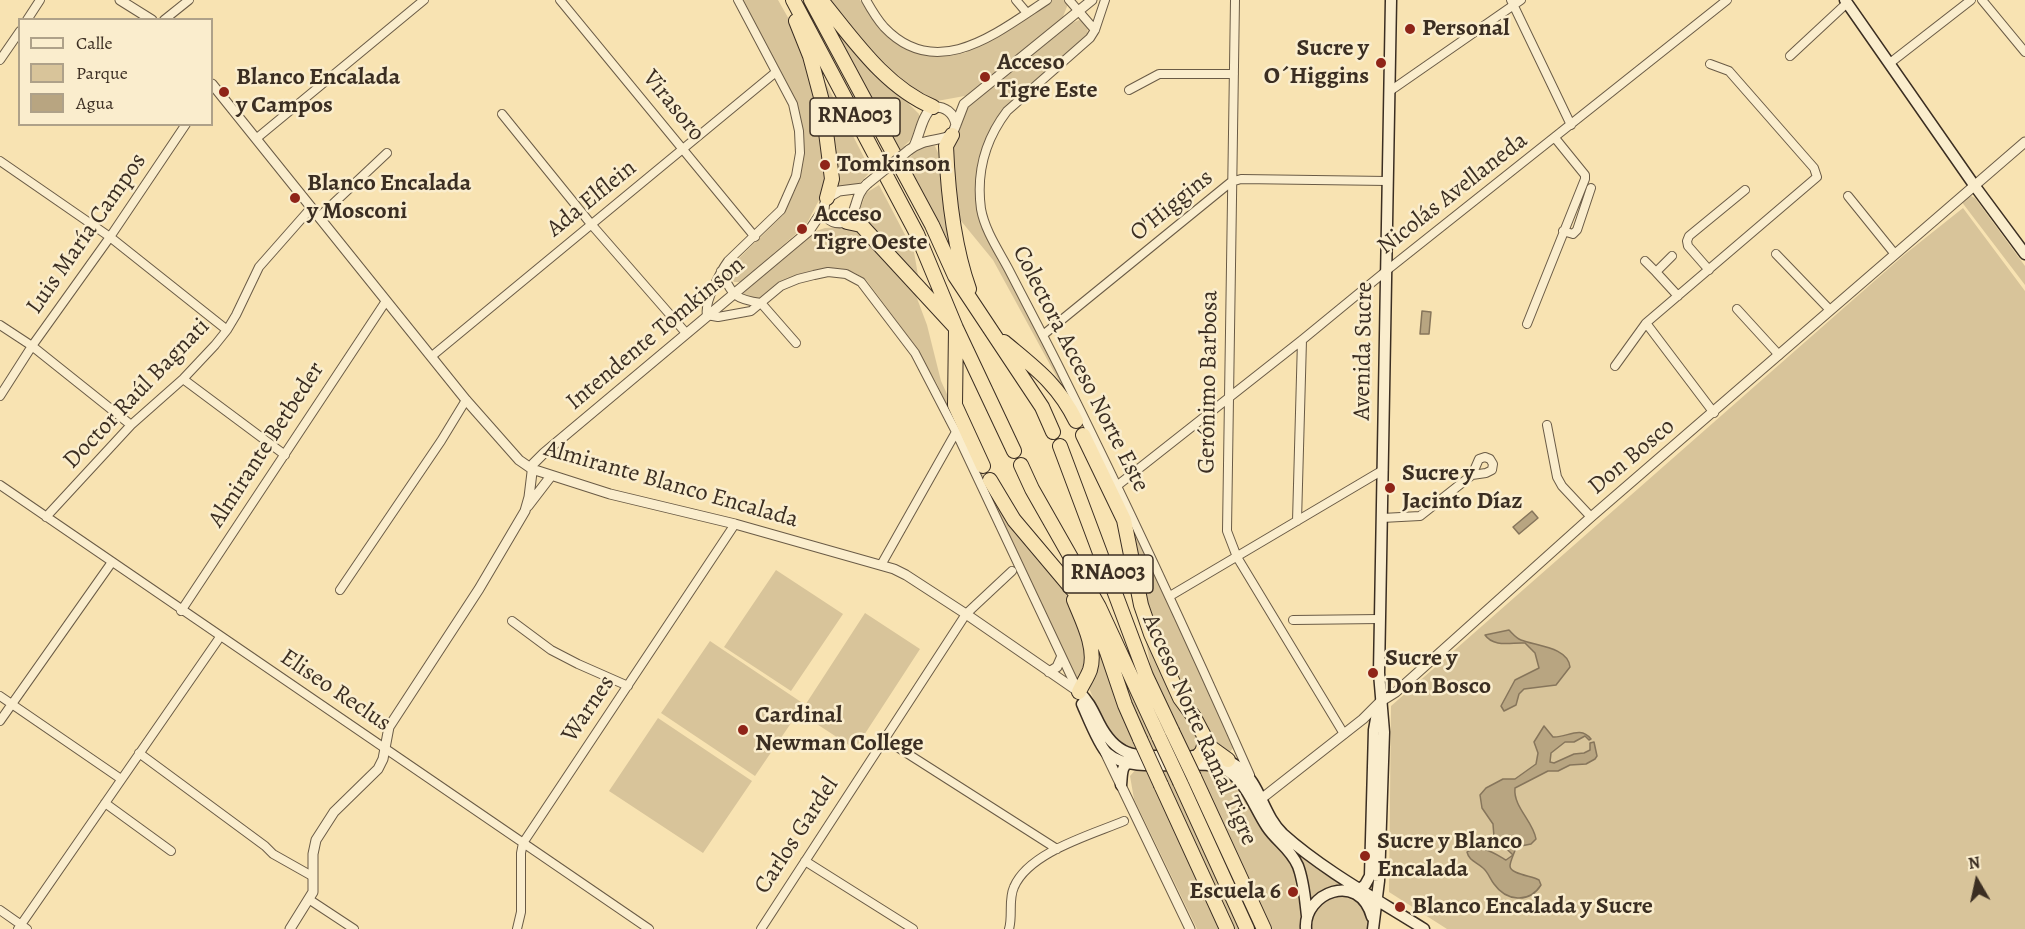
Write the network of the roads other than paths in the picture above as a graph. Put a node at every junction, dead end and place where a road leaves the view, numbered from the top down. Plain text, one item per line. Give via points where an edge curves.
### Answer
1 (40, 0) edge
2 (120, 0) edge
3 (189, 0) edge
4 (424, 0) edge
5 (560, 0) edge
6 (738, 0) edge
7 (787, 0) edge
8 (793, 0) edge
9 (811, 0) edge
10 (821, 0) edge
11 (866, 0) edge
12 (1016, 0) edge
13 (1047, 0) edge
14 (1069, 0) edge
15 (1092, 0) edge
16 (1105, 0) edge
17 (1235, 0) edge
18 (1391, 0) edge
19 (1727, 0) edge
20 (1971, 0) edge
21 (1982, 0) edge
22 (1515, 2) edge
23 (1846, 2) edge
24 (1079, 10) junction
25 (1027, 13) junction
26 (28, 18) edge
27 (149, 18) edge
28 (166, 18) edge
29 (1095, 30) junction
30 (18, 34) edge
31 (2025, 52) edge
32 (1790, 56) dead end
33 (0, 60) edge
34 (1890, 63) junction
35 (1710, 64) dead end
36 (776, 72) junction
37 (1234, 74) junction
38 (213, 87) edge
39 (1129, 90) dead end
40 (1390, 91) junction
41 (964, 104) junction
42 (938, 107) junction
43 (502, 114) dead end
44 (1571, 125) junction
45 (185, 126) edge
46 (954, 130) junction
47 (257, 138) junction
48 (1555, 138) junction
49 (2025, 142) edge
50 (912, 148) junction
51 (683, 150) junction
52 (387, 153) dead end
53 (0, 160) edge
54 (1388, 181) junction
55 (1232, 182) junction
56 (1974, 185) junction
57 (865, 186) junction
58 (1591, 188) dead end
59 (1745, 190) dead end
60 (1848, 196) dead end
61 (825, 204) junction
62 (311, 208) junction
63 (319, 218) junction
64 (832, 222) junction
65 (847, 222) junction
66 (591, 224) junction
67 (809, 231) junction
68 (1563, 231) junction
69 (110, 237) junction
70 (755, 237) junction
71 (1894, 253) junction
72 (1776, 254) dead end
73 (2025, 254) edge
74 (1672, 256) dead end
75 (1645, 261) dead end
76 (1709, 270) junction
77 (721, 271) junction
78 (1386, 271) junction
79 (1656, 272) junction
80 (733, 294) junction
81 (1678, 296) junction
82 (386, 301) junction
83 (761, 303) junction
84 (1737, 309) dead end
85 (1830, 310) junction
86 (978, 311) junction
87 (707, 315) junction
88 (1646, 323) junction
89 (1527, 324) dead end
90 (0, 325) edge
91 (956, 328) junction
92 (227, 330) junction
93 (686, 333) junction
94 (993, 333) junction
95 (1043, 334) junction
96 (1302, 340) junction
97 (796, 343) dead end
98 (32, 346) junction
99 (1779, 354) junction
100 (432, 356) junction
101 (1615, 366) dead end
102 (183, 379) junction
103 (0, 396) edge
104 (1229, 399) junction
105 (466, 400) junction
106 (1714, 412) junction
107 (1076, 421) dead end
108 (130, 425) junction
109 (1547, 425) dead end
110 (956, 432) junction
111 (1053, 432) dead end
112 (1083, 435) dead end
113 (1060, 446) dead end
114 (1014, 451) dead end
115 (285, 455) junction
116 (1021, 465) dead end
117 (983, 466) dead end
118 (532, 470) junction
119 (1383, 470) junction
120 (1472, 475) dead end
121 (551, 476) junction
122 (990, 480) dead end
123 (1118, 485) junction
124 (1, 487) edge
125 (525, 511) junction
126 (46, 517) junction
127 (1591, 517) junction
128 (1382, 518) junction
129 (1297, 520) junction
130 (735, 524) junction
131 (1237, 557) junction
132 (112, 562) junction
133 (881, 565) junction
134 (1012, 571) dead end
135 (1059, 572) junction
136 (340, 590) dead end
137 (1170, 596) junction
138 (181, 611) junction
139 (966, 614) junction
140 (1380, 619) junction
141 (1293, 620) dead end
142 (512, 621) dead end
143 (220, 637) junction
144 (1061, 658) junction
145 (1049, 672) junction
146 (628, 686) junction
147 (1079, 692) junction
148 (0, 696) edge
149 (1380, 702) junction
150 (12, 704) junction
151 (0, 721) edge
152 (1344, 734) junction
153 (883, 738) junction
154 (1206, 740) junction
155 (385, 748) junction
156 (1105, 752) junction
157 (139, 753) junction
158 (1138, 756) junction
159 (1228, 760) junction
160 (1126, 763) junction
161 (1194, 766) junction
162 (122, 779) junction
163 (1252, 779) junction
164 (1121, 785) junction
165 (1262, 799) junction
166 (105, 803) junction
167 (1124, 821) dead end
168 (524, 843) junction
169 (1058, 849) junction
170 (171, 850) dead end
171 (805, 861) junction
172 (312, 876) junction
173 (1358, 892) junction
174 (1376, 898) junction
175 (309, 900) junction
176 (0, 910) edge
177 (1307, 916) junction
178 (1373, 926) edge
179 (22, 928) edge
180 (290, 929) edge
181 (354, 929) edge
182 (517, 929) edge
183 (649, 929) edge
184 (761, 929) edge
185 (913, 929) edge
186 (1009, 929) edge
187 (1190, 929) edge
188 (1227, 929) edge
189 (1247, 929) edge
190 (1264, 929) edge
191 (1306, 929) edge
192 (1424, 929) edge

1 - 26 street
2 - 27 street
3 - 28 street
4 - 47 street
5 - 51 street, Virasoro
6 - 36 street
7 - 61 highway via 810,56 822,101 832,175
8 - 91 highway, RNA003 via 917,234
9 - 86 highway, RNA003 via 932,225 955,276
10 - 42 highway via 876,66 912,97
11 - 25 street via 896,38 914,47 944,53 978,43
12 - 25 street
13 - 25 street
14 - 24 street
15 - 24 street
16 - 29 street, Colectora Acceso Norte Este
17 - 37 street, Gerónimo Barbosa
18 - 40 main road, Avenida Sucre
19 - 44 street, Nicolás Avellaneda
20 - 34 street
21 - 31 street
22 - 40 street
22 - 44 street
23 - 32 street
23 - 34 main road
24 - 29 street
24 - 41 street
29 - 95 street, Colectora Acceso Norte Este via 1007,111 989,138 980,167 981,211 988,230
30 - 33 street
34 - 56 main road
35 - 76 street via 1729,71 1818,174
36 - 51 street, Ada Elflein
36 - 70 street via 793,104 800,153 796,176 781,210
37 - 39 street via 1160,74
37 - 55 street, Gerónimo Barbosa
38 - 47 street, Almirante Blanco Encalada
40 - 54 main road, Avenida Sucre
41 - 42 street
41 - 46 street
42 - 46 street via 952,114
42 - 50 street via 926,114
43 - 66 street
44 - 48 street, Nicolás Avellaneda
45 - 69 street, Luis María Campos
46 - 50 street via 946,137 926,140
46 - 86 highway via 946,146 952,223
47 - 62 street, Almirante Blanco Encalada
48 - 68 street via 1585,175
48 - 78 street, Nicolás Avellaneda
49 - 56 street, Don Bosco
50 - 57 street, bridge
51 - 66 street, Ada Elflein
51 - 70 street, Virasoro
52 - 63 street
53 - 69 street
54 - 55 street, O'Higgins
54 - 78 main road, Avenida Sucre
55 - 95 street, O'Higgins
55 - 104 street, Gerónimo Barbosa
56 - 71 street, Don Bosco
56 - 73 main road
57 - 61 street via 839,191
57 - 65 street
58 - 68 street via 1577,230 1573,234
59 - 76 street via 1689,236 1688,246
60 - 71 street
61 - 64 street via 826,218
61 - 67 street, Intendente Tomkinson
62 - 63 street, Almirante Blanco Encalada
62 - 92 street, Doctor Raúl Bagnati via 260,267
63 - 82 street, Almirante Blanco Encalada
64 - 65 street
64 - 67 street, Intendente Tomkinson
65 - 91 highway via 861,225
66 - 93 street
66 - 100 street, Ada Elflein
67 - 80 street, Intendente Tomkinson
68 - 89 street
69 - 92 street
69 - 98 street, Luis María Campos
70 - 77 street
71 - 85 street, Don Bosco
72 - 85 street
74 - 79 street
75 - 79 street
76 - 81 street
77 - 80 street
77 - 87 street
78 - 96 street, Nicolás Avellaneda
78 - 119 main road, Avenida Sucre
79 - 81 street
80 - 83 street
80 - 87 street, Intendente Tomkinson
81 - 88 street
82 - 100 street, Almirante Blanco Encalada
82 - 115 street, Almirante Betbeder
83 - 87 street via 751,311
83 - 97 street
83 - 110 street via 781,286 798,279 828,272 855,278 871,293 915,353
84 - 99 street
85 - 99 street, Don Bosco
86 - 94 highway, RNA003
87 - 93 street, Intendente Tomkinson
88 - 101 street
88 - 106 street
90 - 98 street
91 - 114 highway, RNA003
91 - 117 highway via 955,405
92 - 102 street, Doctor Raúl Bagnati
93 - 118 street, Intendente Tomkinson via 544,453
94 - 107 highway via 1049,380
94 - 111 highway, RNA003 via 1042,407
95 - 123 street, Colectora Acceso Norte Este
96 - 104 street, Nicolás Avellaneda
96 - 129 street
98 - 103 street, Luis María Campos
98 - 108 street
99 - 106 street, Don Bosco
100 - 105 street, Almirante Blanco Encalada
102 - 108 street, Doctor Raúl Bagnati
102 - 115 street
104 - 123 street, Nicolás Avellaneda
104 - 131 street, Gerónimo Barbosa via 1227,531
105 - 118 street, Almirante Blanco Encalada
105 - 136 street
106 - 127 street, Don Bosco
108 - 126 street, Doctor Raúl Bagnati
109 - 127 street via 1557,477
110 - 133 street
110 - 144 street
112 - 154 highway via 1124,520 1141,605 1151,634 1180,698
113 - 161 highway, Acceso Norte Ramal Tigre / RNA003, bridge via 1146,676
115 - 138 street, Almirante Betbeder
116 - 189 highway, Acceso Norte Ramal Tigre / RNA003, bridge via 1099,607
118 - 121 street, Almirante Blanco Encalada
118 - 125 street
119 - 128 main road, Avenida Sucre
119 - 129 street
120 - 128 street via 1420,516
121 - 125 street
121 - 130 street, Almirante Blanco Encalada
122 - 135 highway via 1014,520
123 - 137 street, Colectora Acceso Norte Este
124 - 126 street, Eliseo Reclus
125 - 155 street via 389,727
126 - 132 street, Eliseo Reclus
127 - 149 street, Don Bosco via 1396,692
128 - 140 main road, Avenida Sucre
129 - 131 street
130 - 133 street, Almirante Blanco Encalada
130 - 146 street, Warnes
131 - 137 street
131 - 152 street, Gerónimo Barbosa
132 - 138 street, Eliseo Reclus
132 - 150 street
133 - 139 street, Almirante Blanco Encalada via 906,575
134 - 139 street
135 - 147 highway via 1080,615 1091,653 1090,670
135 - 188 highway, bridge via 1092,617 1125,705
137 - 163 street, Colectora Acceso Norte Este
138 - 143 street, Eliseo Reclus
139 - 145 street, Almirante Blanco Encalada
139 - 153 street, Carlos Gardel
140 - 141 street
140 - 149 main road, Avenida Sucre
142 - 146 street via 551,650
143 - 155 street, Eliseo Reclus
143 - 157 street
144 - 145 street
144 - 147 street
145 - 147 street, Almirante Blanco Encalada
146 - 168 street, Warnes
147 - 156 main road
147 - 158 main road, Almirante Blanco Encalada via 1088,701 1107,738
148 - 150 street
149 - 152 street, Don Bosco
149 - 173 main road, Avenida Sucre via 1374,730 1370,876
149 - 174 main road, Avenida Sucre via 1384,732
150 - 151 street
150 - 162 street
152 - 165 street, Don Bosco
153 - 169 street
153 - 171 street, Carlos Gardel
154 - 159 highway via 1216,754
154 - 161 highway
155 - 168 street, Eliseo Reclus
155 - 172 street via 378,769 334,812 316,840
156 - 160 main road, Almirante Blanco Encalada
156 - 164 street
157 - 162 street
157 - 172 street via 273,854
158 - 160 main road
158 - 161 main road, Almirante Blanco Encalada
159 - 161 main road, Almirante Blanco Encalada
159 - 163 main road
160 - 161 main road, Almirante Blanco Encalada
160 - 164 main road
161 - 177 main road, Almirante Blanco Encalada via 1217,766 1245,788 1266,826 1295,860 1302,878
161 - 190 highway, Acceso Norte Ramal Tigre / RNA003
162 - 166 street
163 - 165 main road
164 - 187 street
165 - 173 main road via 1270,818 1284,834
166 - 170 street
166 - 179 street
167 - 169 street
168 - 182 street, Warnes
168 - 183 street, Eliseo Reclus
169 - 186 street via 1027,868 1014,888
171 - 184 street, Carlos Gardel
171 - 185 street
172 - 175 street
173 - 174 main road
173 - 177 main road via 1338,891 1322,897
173 - 178 main road via 1370,908
174 - 178 main road, Avenida Sucre
174 - 192 main road
175 - 180 street
175 - 181 street
176 - 179 street
177 - 191 main road, Almirante Blanco Encalada

